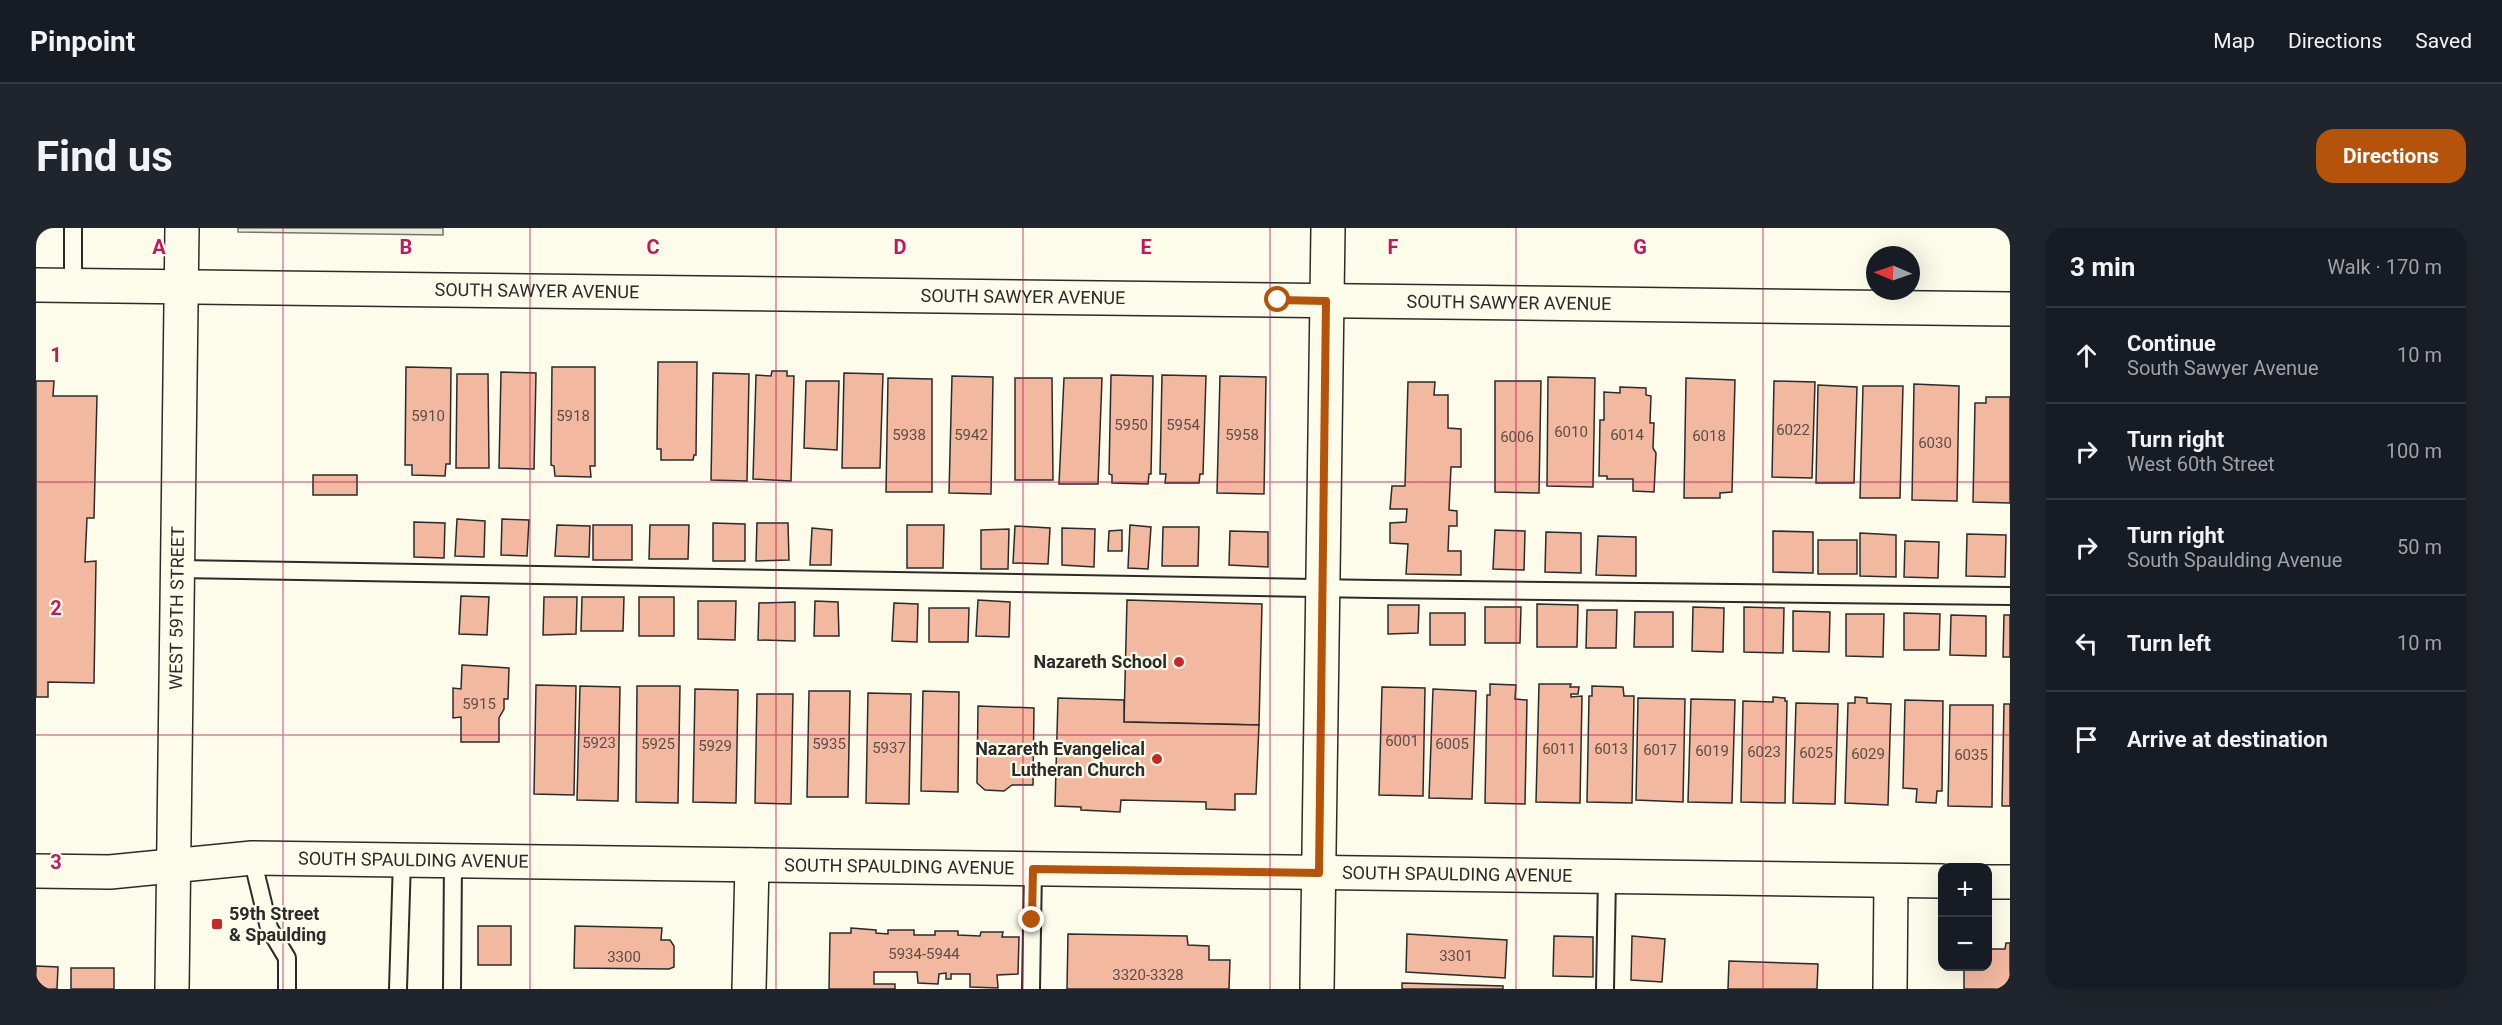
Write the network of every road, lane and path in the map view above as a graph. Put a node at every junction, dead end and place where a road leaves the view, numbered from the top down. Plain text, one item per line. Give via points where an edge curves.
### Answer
1 (73, 228) edge
2 (182, 228) edge
3 (1328, 228) edge
4 (36, 285) edge
5 (73, 286) junction
6 (181, 287) junction
7 (1326, 301) junction
8 (2010, 309) edge
9 (177, 568) junction
10 (1323, 588) junction
11 (2010, 596) edge
12 (252, 858) junction
13 (402, 860) junction
14 (453, 861) junction
15 (752, 865) junction
16 (173, 866) junction
17 (1033, 869) junction
18 (36, 871) edge
19 (1319, 873) junction
20 (1607, 877) junction
21 (1891, 881) junction
22 (1938, 881) edge
23 (1992, 882) edge
24 (2010, 882) edge
25 (171, 989) edge
26 (287, 989) edge
27 (399, 989) edge
28 (452, 989) edge
29 (749, 989) edge
30 (1031, 989) edge
31 (1317, 989) edge
32 (1605, 989) edge
33 (1890, 989) edge

1 - 5 lane
2 - 6 street, WEST 59TH STREET
3 - 7 street
4 - 5 street, SOUTH SAWYER AVENUE
5 - 6 street, SOUTH SAWYER AVENUE
6 - 7 street, SOUTH SAWYER AVENUE
6 - 9 street, WEST 59TH STREET
7 - 8 street, SOUTH SAWYER AVENUE
7 - 10 street
9 - 10 lane
9 - 16 street, WEST 59TH STREET
10 - 11 lane
10 - 19 street
12 - 13 street, SOUTH SPAULDING AVENUE
12 - 16 street, SOUTH SPAULDING AVENUE
12 - 26 lane via 269,928 287,958
13 - 14 street, SOUTH SPAULDING AVENUE
13 - 27 lane
14 - 15 street, SOUTH SPAULDING AVENUE
14 - 28 lane
15 - 17 street, SOUTH SPAULDING AVENUE
15 - 29 street
16 - 18 street, SOUTH SPAULDING AVENUE via 110,872
16 - 25 street, WEST 59TH STREET
17 - 19 street, SOUTH SPAULDING AVENUE
17 - 30 lane
19 - 20 street, SOUTH SPAULDING AVENUE
19 - 31 street
20 - 21 street, SOUTH SPAULDING AVENUE
20 - 32 lane
21 - 22 street, SOUTH SPAULDING AVENUE
21 - 33 street
23 - 24 street

